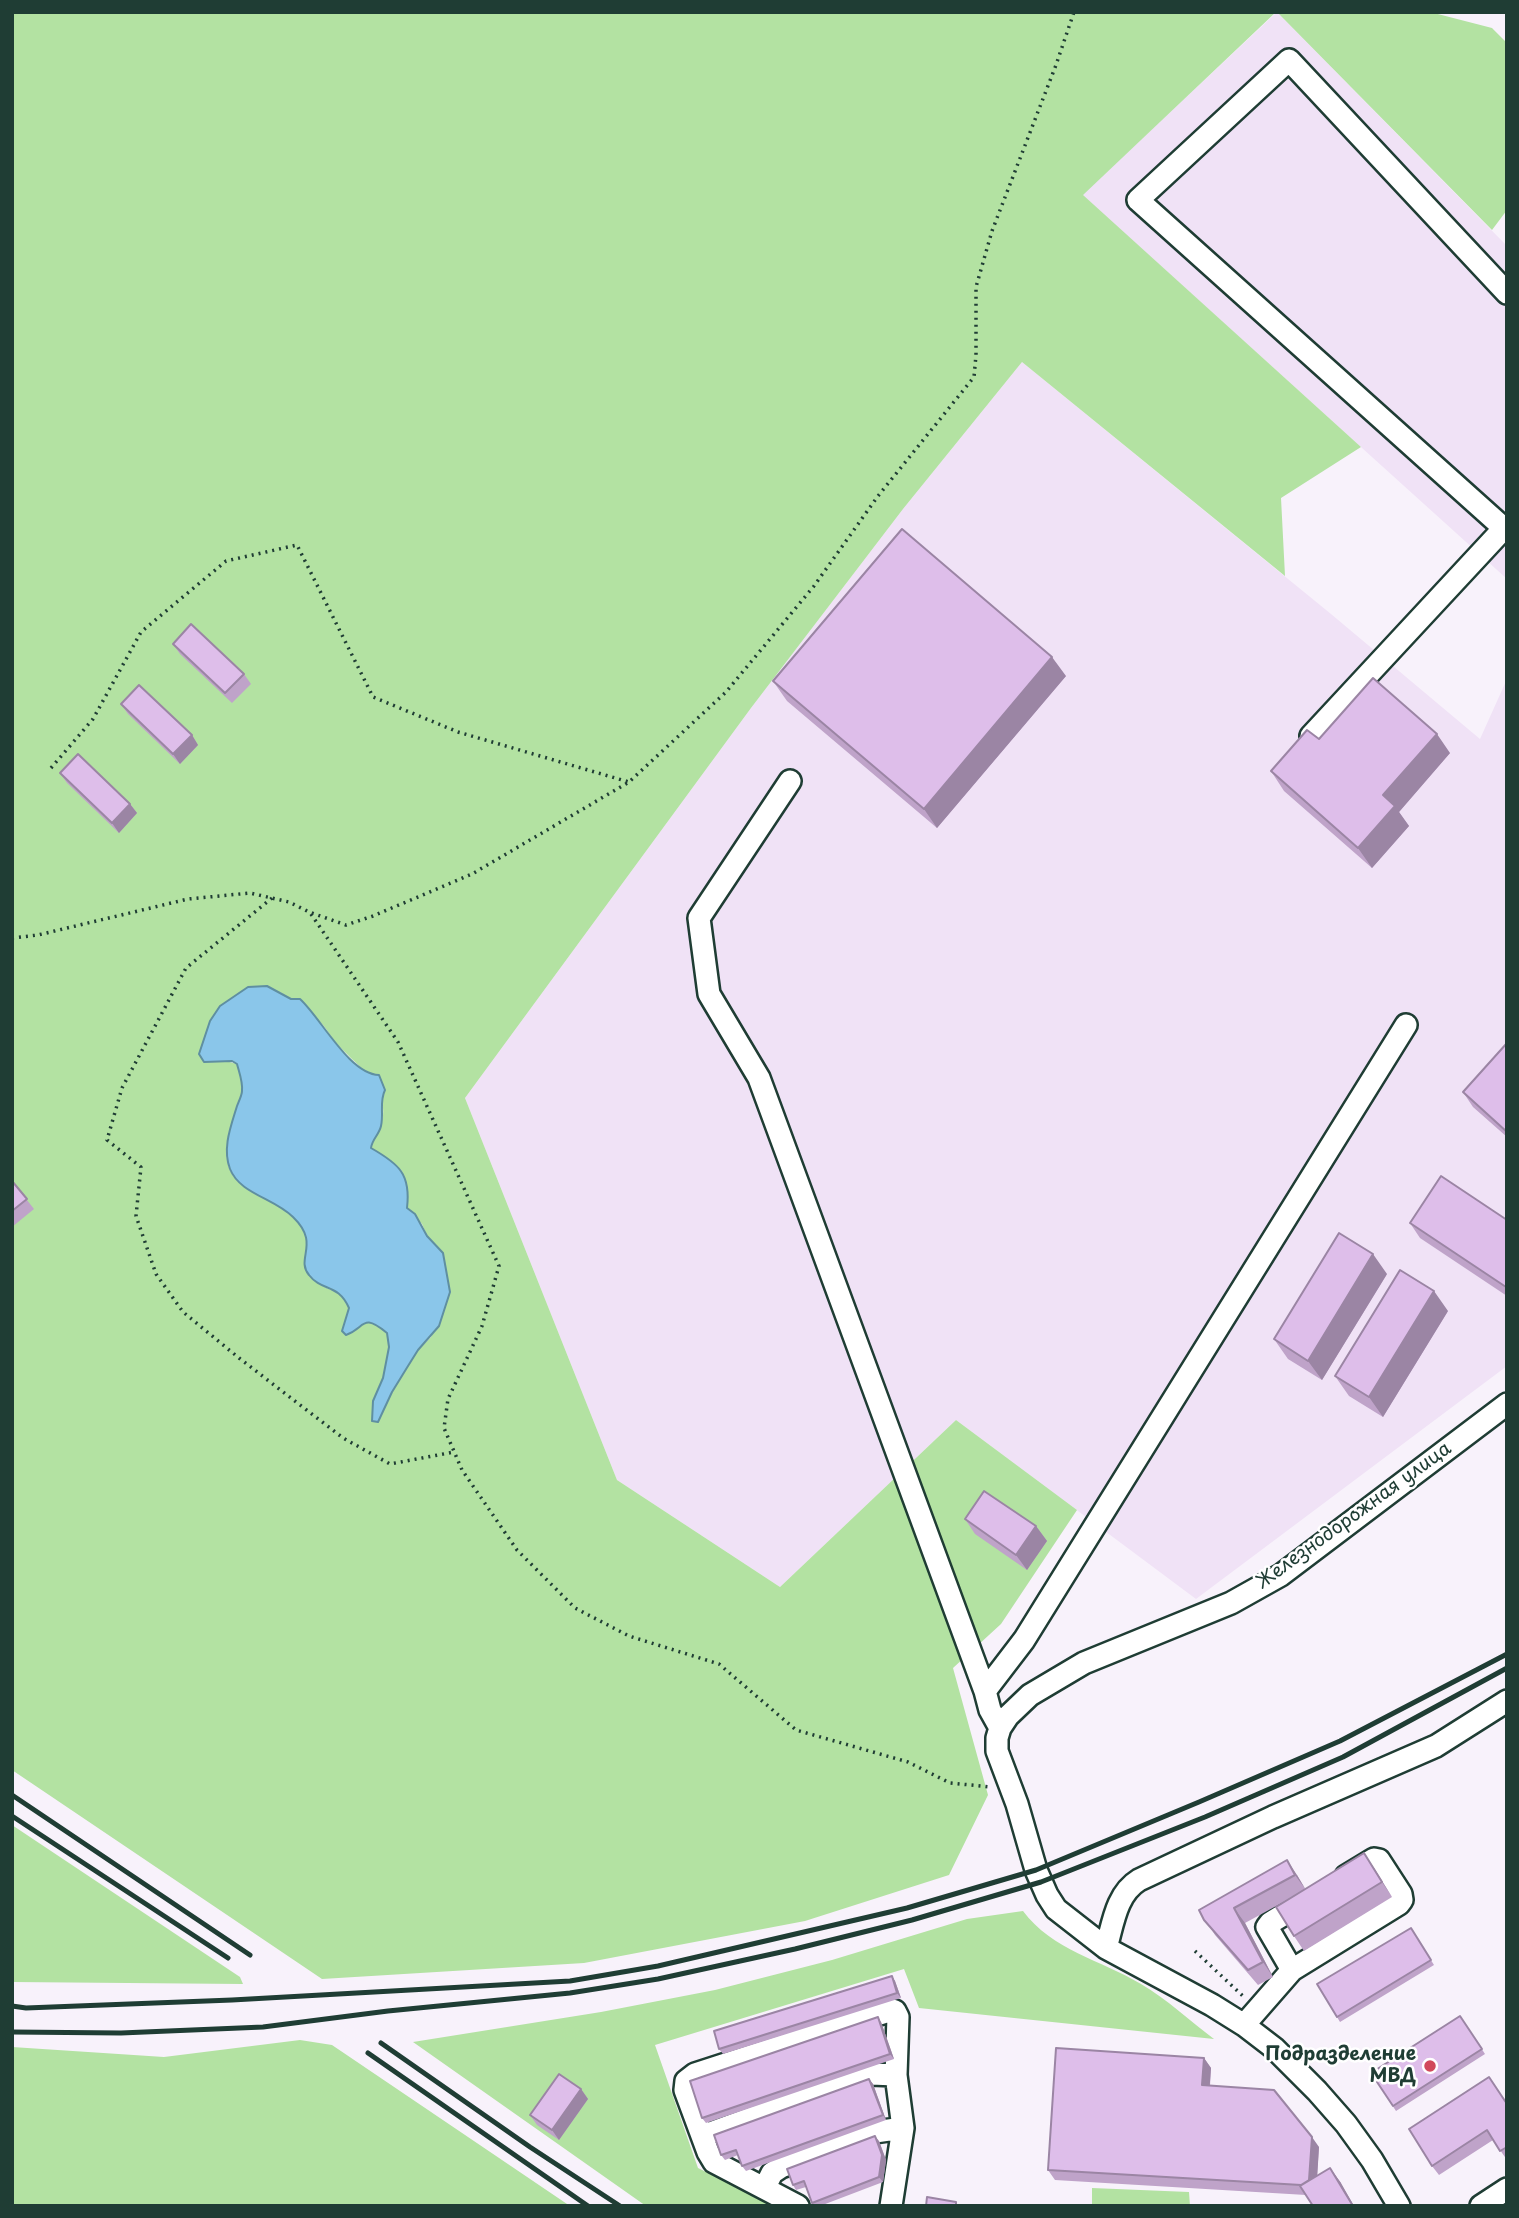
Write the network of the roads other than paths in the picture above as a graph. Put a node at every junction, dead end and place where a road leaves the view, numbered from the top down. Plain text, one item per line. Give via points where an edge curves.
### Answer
1 (1507, 293) edge
2 (1506, 528) edge
3 (1311, 736) edge
4 (790, 781) dead end
5 (1406, 1025) dead end
6 (1507, 1404) edge
7 (985, 1691) junction
8 (1507, 1701) edge
9 (1000, 1728) junction
10 (1106, 1948) junction
11 (1292, 1970) junction
12 (1244, 2025) junction
13 (896, 2075) junction
14 (902, 2127) junction
15 (702, 2136) junction
16 (765, 2187) junction
17 (1507, 2189) edge
18 (798, 2206) edge
19 (891, 2206) edge
20 (1399, 2206) edge
21 (1481, 2206) edge

1 - 2 street via 1289,60 1138,200
2 - 3 street
4 - 7 street via 699,918 709,994 759,1078
5 - 7 street via 1024,1640
6 - 9 street, Железнодорожная улица via 1281,1575 1231,1602 1084,1663 1030,1695
7 - 9 street
8 - 10 street via 1436,1746 1133,1884 1119,1901
9 - 10 street via 998,1751 1047,1895 1065,1917
10 - 12 street
11 - 11 street via 1400,1903 1401,1894 1379,1860 1370,1861 1268,1925
11 - 12 street
12 - 20 street via 1275,2048 1317,2091 1371,2160
13 - 14 street
13 - 15 street via 871,2074
13 - 15 street via 898,2017 888,2010 688,2077 685,2090
14 - 16 street via 875,2132 781,2167
14 - 19 street
15 - 16 street via 714,2162
16 - 18 street
17 - 21 street

